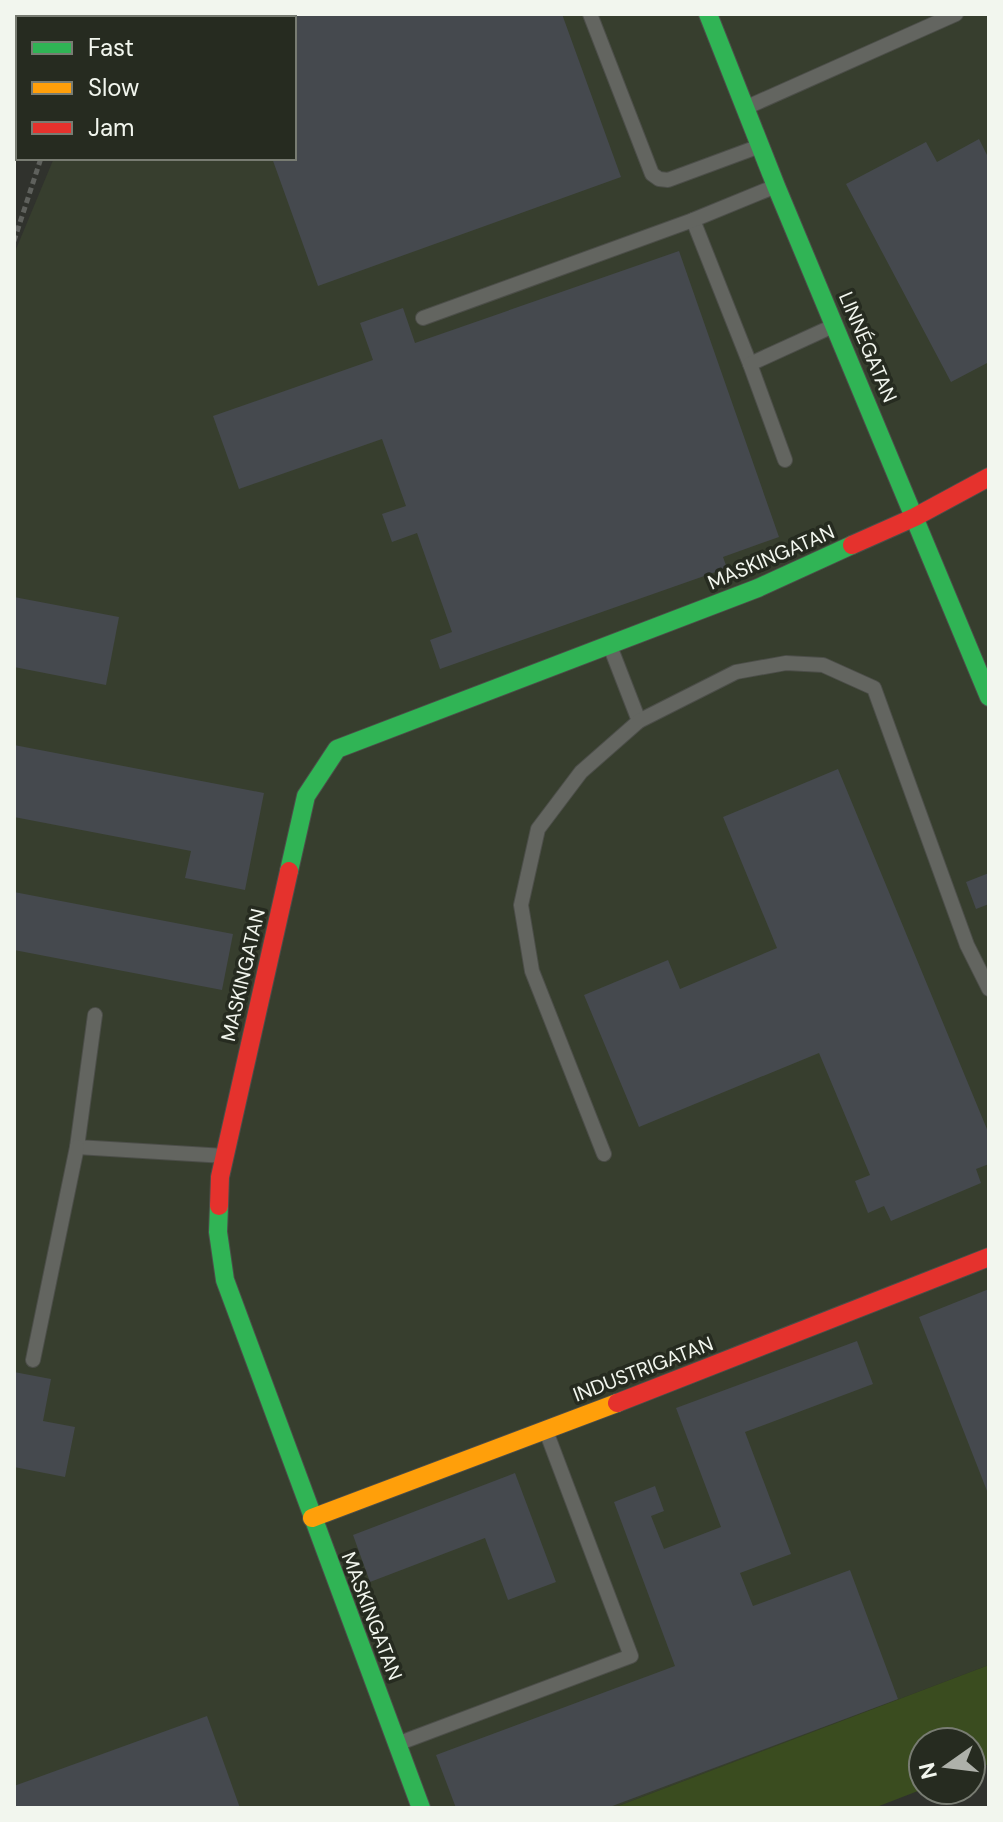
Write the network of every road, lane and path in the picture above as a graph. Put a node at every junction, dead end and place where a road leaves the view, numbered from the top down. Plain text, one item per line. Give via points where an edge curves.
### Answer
1 (590, 14) edge
2 (708, 14) edge
3 (956, 14) edge
4 (744, 108) junction
5 (761, 145) junction
6 (40, 160) edge
7 (776, 186) junction
8 (693, 220) junction
9 (14, 241) edge
10 (423, 318) dead end
11 (835, 325) junction
12 (750, 364) junction
13 (785, 460) dead end
14 (989, 477) edge
15 (915, 517) junction
16 (610, 646) junction
17 (989, 697) edge
18 (639, 721) junction
19 (989, 989) edge
20 (95, 1015) dead end
21 (77, 1147) junction
22 (604, 1154) dead end
23 (225, 1156) junction
24 (989, 1257) edge
25 (33, 1360) dead end
26 (545, 1430) junction
27 (312, 1518) junction
28 (397, 1744) junction
29 (421, 1808) edge

1 - 5 lane via 652,174 668,180
2 - 4 street, LINNÉGATAN
3 - 4 lane
4 - 5 street, LINNÉGATAN
5 - 7 street, LINNÉGATAN
6 - 9 path
7 - 8 lane
7 - 11 street, LINNÉGATAN
8 - 10 lane
8 - 12 lane
11 - 12 lane
11 - 15 street, LINNÉGATAN
12 - 13 lane
14 - 15 street, MASKINGATAN
15 - 16 street, MASKINGATAN via 758,588
15 - 17 street, LINNÉGATAN
16 - 18 lane
16 - 23 street, MASKINGATAN via 337,749 306,796
18 - 19 lane via 736,672 786,663 823,665 874,688 967,945
18 - 22 lane via 581,772 538,829 521,905 532,971
20 - 21 lane
21 - 23 lane
21 - 25 lane
23 - 27 street, MASKINGATAN via 218,1232 225,1280
24 - 26 street, INDUSTRIGATAN
26 - 27 street, INDUSTRIGATAN
26 - 28 lane via 631,1656
27 - 28 street, MASKINGATAN
28 - 29 street, MASKINGATAN

